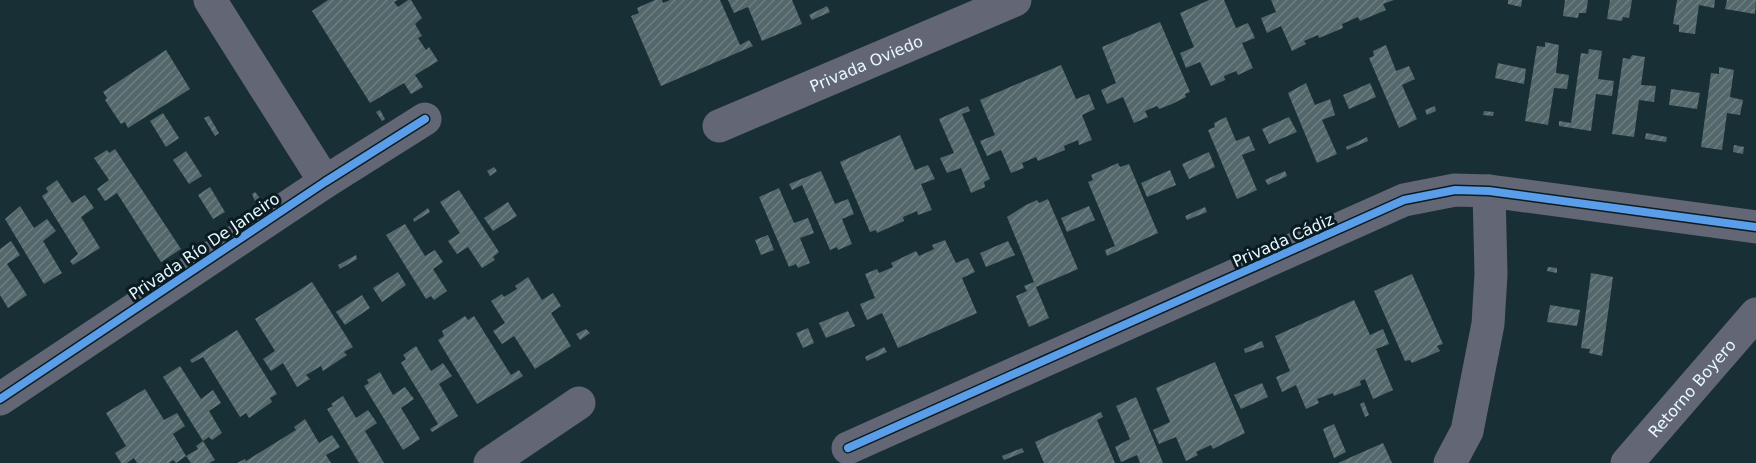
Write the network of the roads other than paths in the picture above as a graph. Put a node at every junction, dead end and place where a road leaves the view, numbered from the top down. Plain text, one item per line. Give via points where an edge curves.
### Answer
1 (210, 0) edge
2 (1015, 0) edge
3 (425, 119) dead end
4 (719, 126) dead end
5 (325, 182) junction
6 (1489, 191) junction
7 (1756, 227) edge
8 (1756, 314) edge
9 (0, 399) edge
10 (579, 403) dead end
11 (848, 448) dead end
12 (490, 463) edge
13 (1450, 463) edge
14 (1627, 463) edge

1 - 5 street
2 - 4 street, Privada Oviedo
3 - 5 street, Privada Río De Janeiro
5 - 9 street, Privada Río De Janeiro
6 - 7 street, Privada Cádiz
6 - 11 street, Privada Cádiz via 1455,190 1404,200
6 - 13 street via 1488,324 1467,430
8 - 14 street, Retorno Boyero
10 - 12 street

